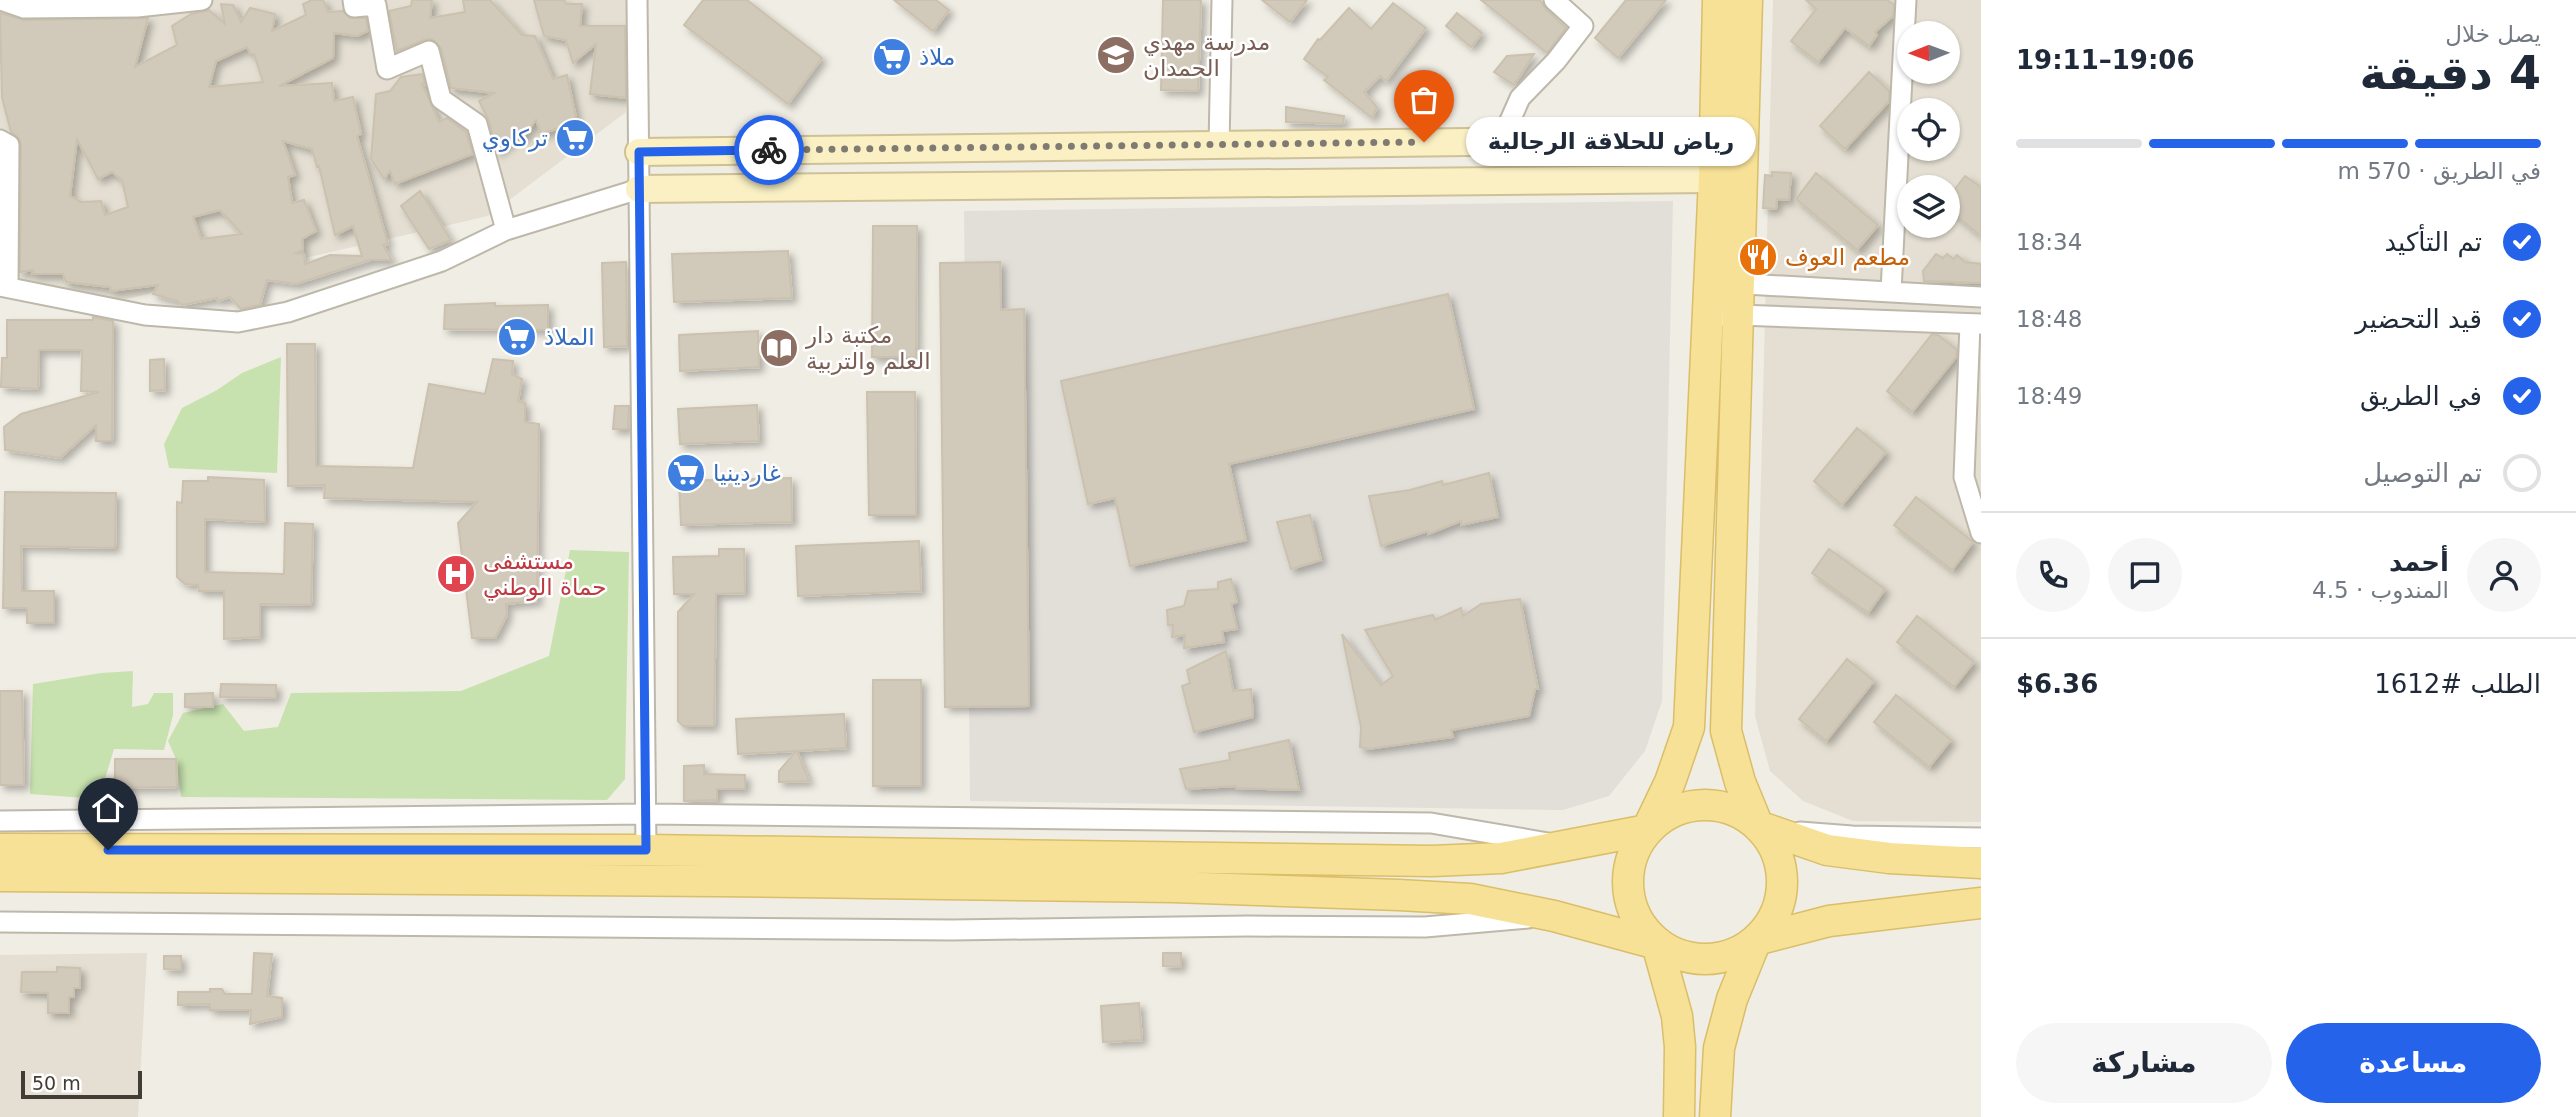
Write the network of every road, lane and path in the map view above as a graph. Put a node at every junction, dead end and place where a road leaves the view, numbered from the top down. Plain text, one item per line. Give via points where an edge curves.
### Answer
1 (1, 0) edge
2 (202, 0) edge
3 (353, 0) edge
4 (638, 0) edge
5 (1222, 0) edge
6 (1554, 0) edge
7 (1718, 0) edge
8 (1747, 0) edge
9 (1906, 0) edge
10 (67, 4) edge
11 (1715, 139) junction
12 (0, 140) edge
13 (1501, 141) junction
14 (1219, 145) junction
15 (639, 152) junction
16 (1714, 179) junction
17 (639, 189) junction
18 (506, 230) junction
19 (1709, 282) junction
20 (1740, 284) junction
21 (4, 286) edge
22 (1891, 291) junction
23 (1981, 297) edge
24 (1739, 315) junction
25 (1707, 320) junction
26 (1976, 324) edge
27 (1981, 533) edge
28 (646, 814) junction
29 (0, 821) edge
30 (1758, 826) junction
31 (1647, 830) junction
32 (1981, 838) edge
33 (1563, 846) junction
34 (0, 849) edge
35 (646, 850) junction
36 (1981, 863) edge
37 (0, 876) edge
38 (1981, 903) edge
39 (1554, 916) junction
40 (0, 922) edge
41 (1756, 940) junction
42 (1657, 944) junction
43 (1679, 1117) edge
44 (1715, 1117) edge

1 - 10 street via 24,8
2 - 10 street via 137,7
3 - 18 street via 354,7 376,5 387,69 429,51 441,99 477,124
4 - 15 street
5 - 14 street
6 - 13 street via 1583,26 1520,97
7 - 11 main road
8 - 20 main road
9 - 22 street
11 - 13 main road
11 - 16 main road
12 - 21 street via 9,145
13 - 14 main road
14 - 15 main road
15 - 17 street
16 - 17 main road
16 - 19 main road
17 - 18 street
17 - 28 street
18 - 21 street via 442,261 288,312 238,322 145,315
19 - 20 street
19 - 25 main road
20 - 22 street
20 - 24 main road
22 - 23 street
24 - 25 street
24 - 26 street
24 - 30 main road via 1726,731
25 - 31 main road via 1689,727
26 - 27 street via 1964,477
28 - 29 street
28 - 33 street via 1431,823
28 - 35 street
30 - 31 main road via 1721,806 1694,805 1668,813
30 - 32 street via 1852,836
30 - 36 main road via 1828,850
30 - 41 main road via 1779,858 1783,884 1779,908
31 - 33 main road
31 - 42 main road via 1633,853 1630,904
33 - 35 main road via 1501,858 1432,861
34 - 35 main road
37 - 39 main road via 1174,887 1469,899
38 - 41 main road via 1829,921
39 - 40 street via 1424,928 952,930
39 - 42 main road
41 - 42 main road via 1727,957 1703,960 1679,956
41 - 44 main road via 1732,999 1719,1048
42 - 43 main road via 1680,1047

